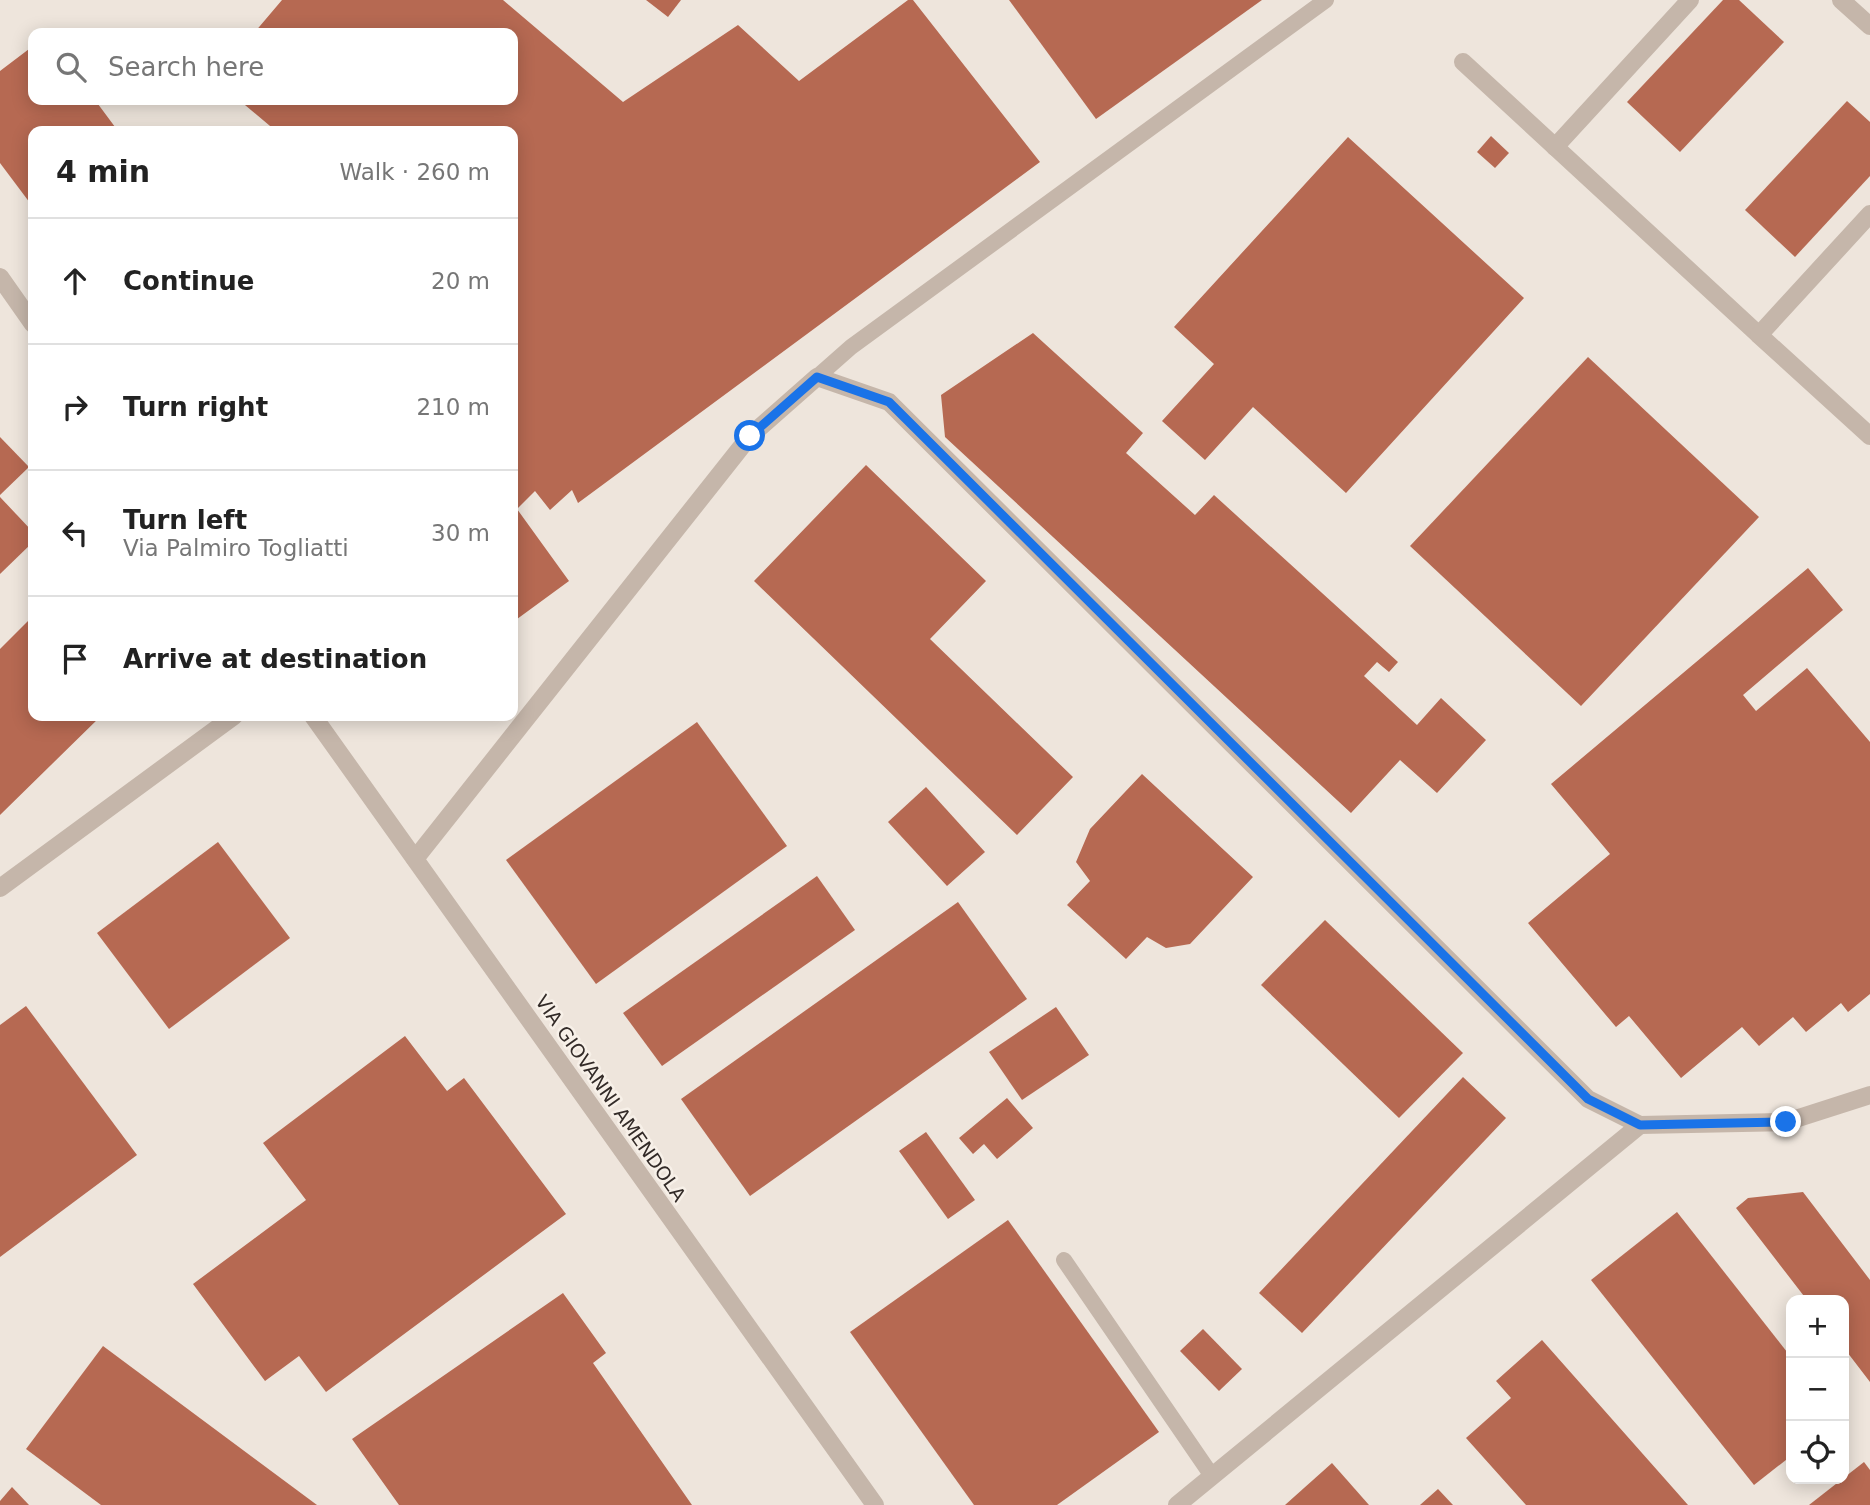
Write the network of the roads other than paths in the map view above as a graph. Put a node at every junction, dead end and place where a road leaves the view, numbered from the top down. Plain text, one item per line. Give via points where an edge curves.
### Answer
1 (1326, 0) edge
2 (1690, 0) edge
3 (1841, 0) edge
4 (1870, 26) edge
5 (1463, 62) dead end
6 (1555, 147) junction
7 (1870, 214) edge
8 (0, 277) edge
9 (28, 317) edge
10 (1759, 334) junction
11 (817, 377) junction
12 (1870, 436) edge
13 (227, 721) edge
14 (317, 721) edge
15 (415, 859) junction
16 (0, 888) edge
17 (1870, 1095) edge
18 (1640, 1125) junction
19 (1064, 1259) dead end
20 (1212, 1476) junction
21 (875, 1505) edge
22 (1177, 1505) edge

1 - 11 lane via 851,347
2 - 6 street
3 - 4 street
5 - 6 street
6 - 10 street
7 - 10 street
8 - 9 street
10 - 12 street
11 - 15 street via 750,436
11 - 18 street via 889,402 1588,1099
13 - 16 street
14 - 15 street, VIA GIOVANNI AMENDOLA
15 - 21 street, VIA GIOVANNI AMENDOLA
17 - 18 street via 1786,1122
18 - 20 street
19 - 20 lane
20 - 22 street

